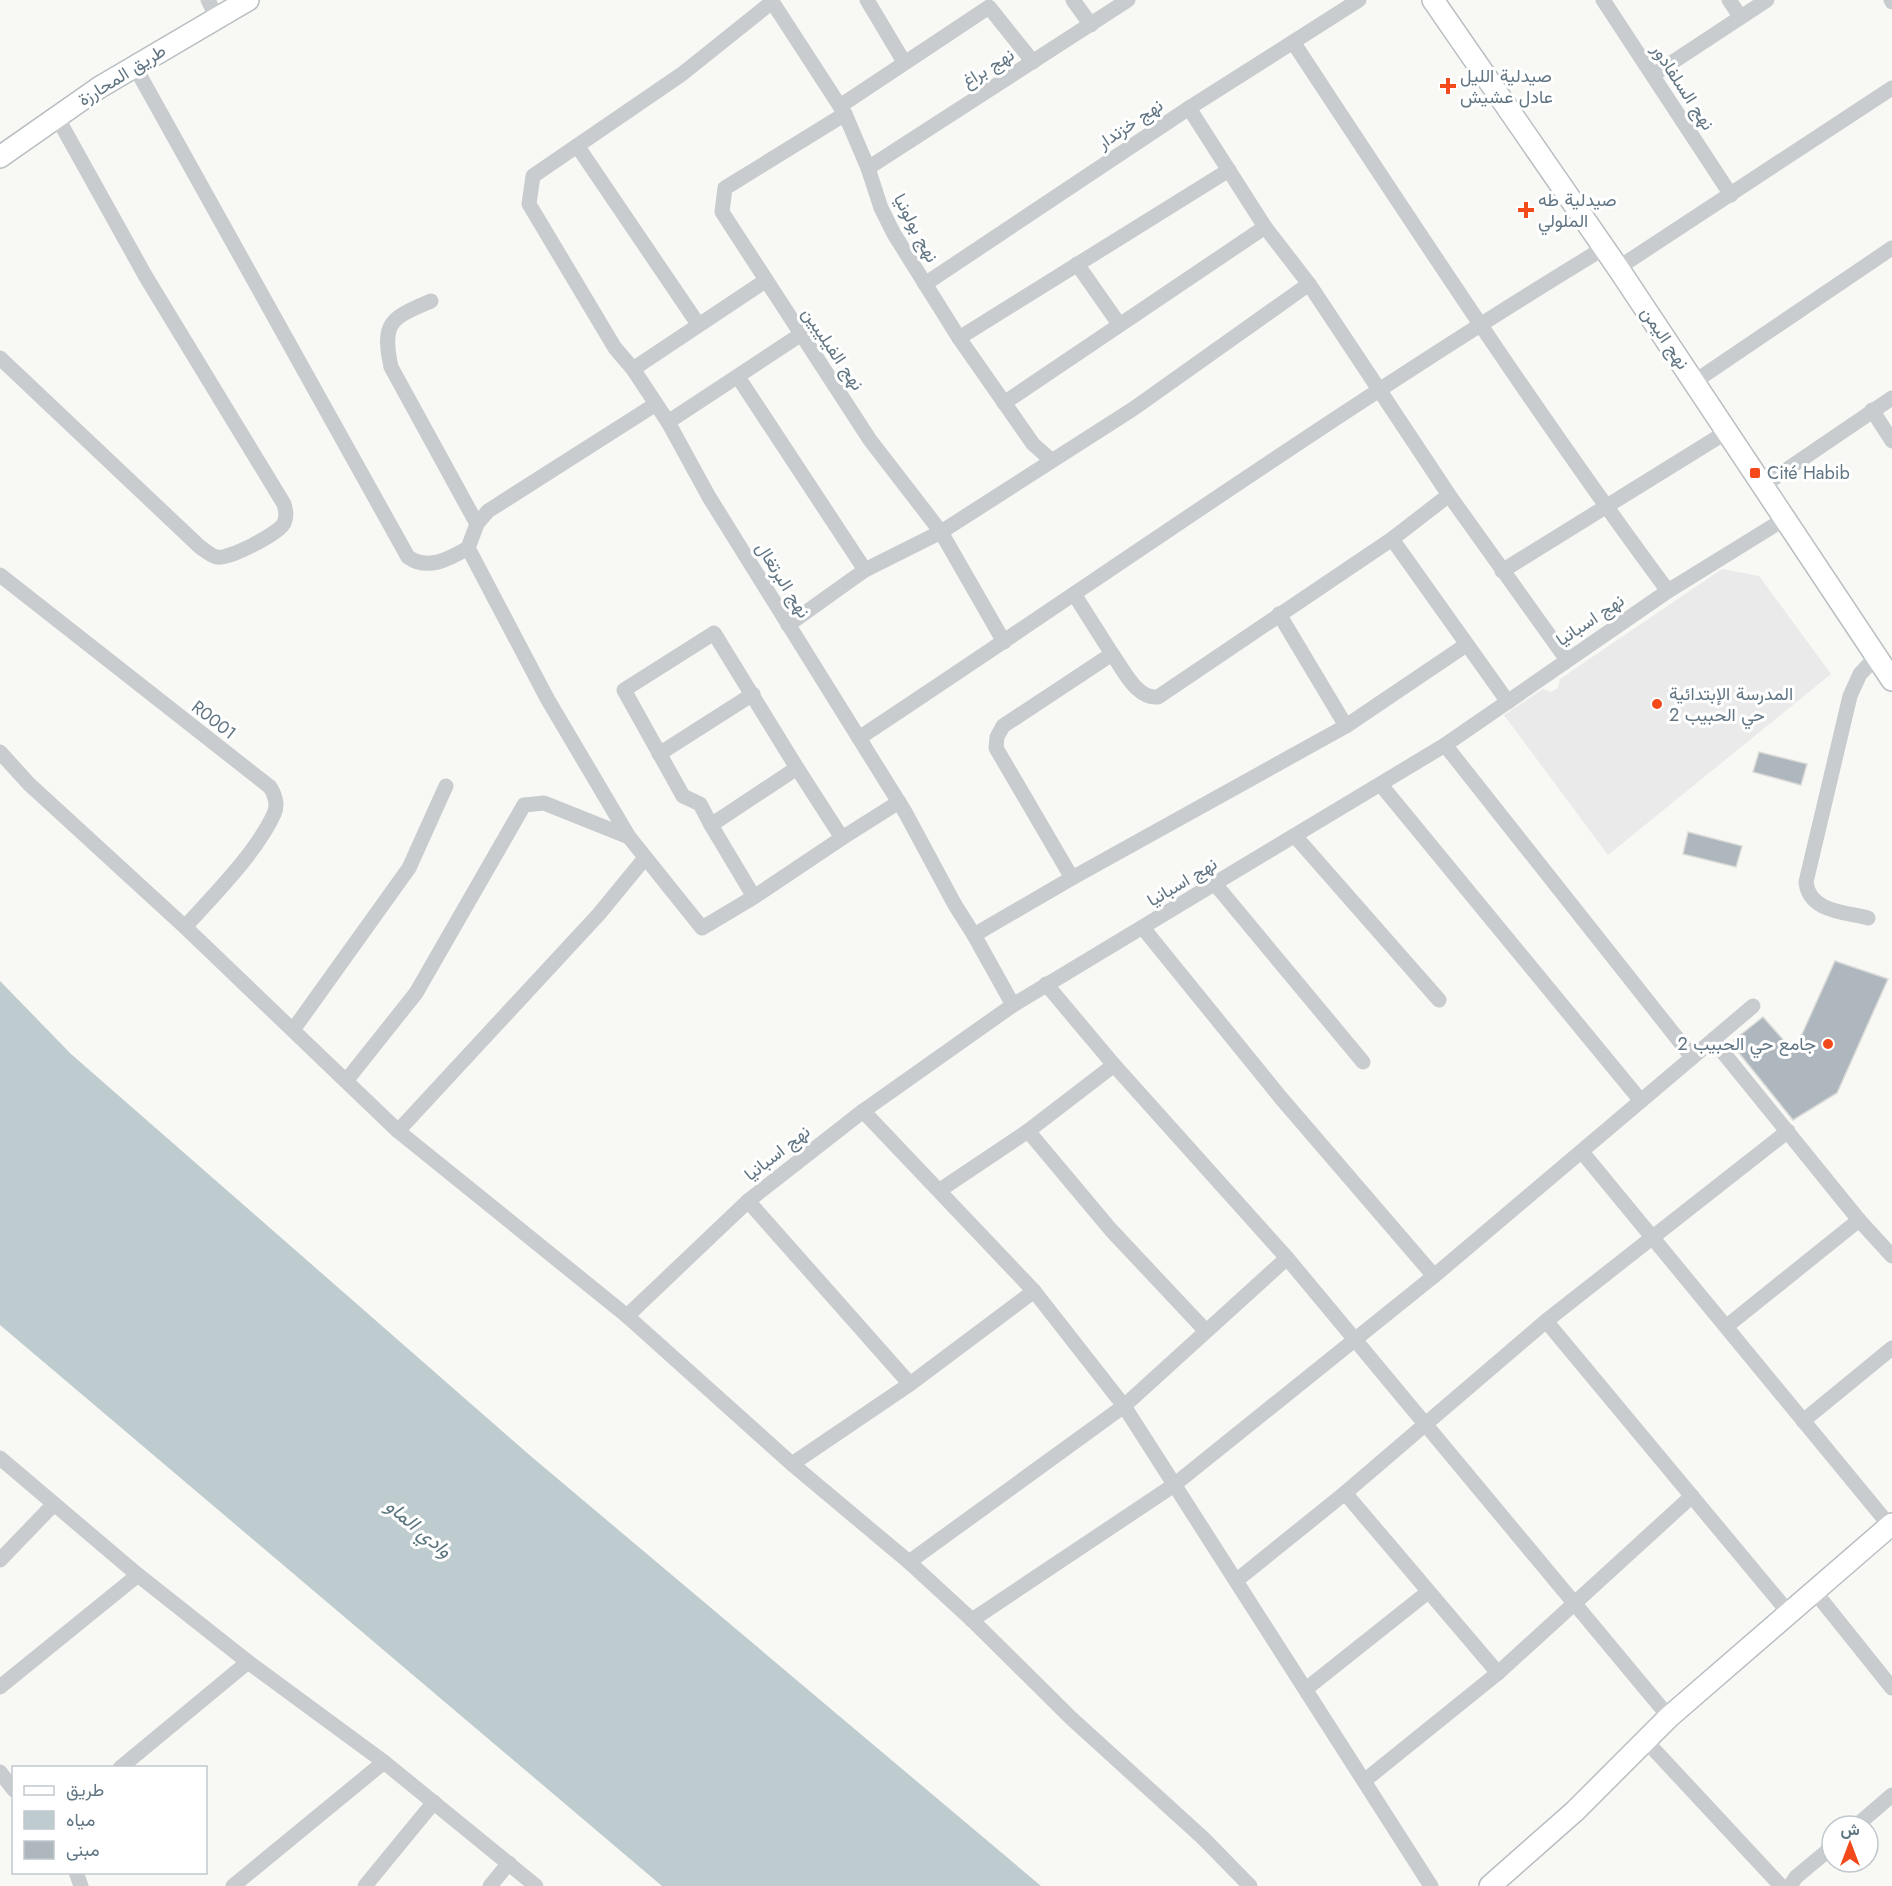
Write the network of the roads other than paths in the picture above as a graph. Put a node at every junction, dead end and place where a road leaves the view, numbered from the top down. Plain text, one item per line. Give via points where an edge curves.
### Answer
1 (249, 0) edge
2 (867, 0) edge
3 (1073, 0) edge
4 (1128, 0) edge
5 (1359, 0) edge
6 (1433, 0) edge
7 (1603, 0) edge
8 (1729, 0) edge
9 (1767, 0) edge
10 (772, 1) edge
11 (987, 4) edge
12 (213, 9) edge
13 (1740, 16) junction
14 (1091, 25) junction
15 (1293, 42) junction
16 (904, 62) junction
17 (1033, 62) junction
18 (135, 67) junction
19 (1653, 75) junction
20 (1892, 88) edge
21 (1189, 108) junction
22 (842, 110) junction
23 (57, 117) junction
24 (578, 147) junction
25 (0, 157) edge
26 (868, 168) junction
27 (1229, 170) junction
28 (1731, 195) junction
29 (1265, 227) junction
30 (1604, 248) junction
31 (1892, 248) edge
32 (1077, 264) junction
33 (1618, 268) junction
34 (765, 281) junction
35 (925, 284) junction
36 (1309, 284) junction
37 (431, 301) dead end
38 (698, 324) junction
39 (1119, 324) junction
40 (1479, 324) junction
41 (800, 335) junction
42 (958, 338) junction
43 (0, 357) edge
44 (633, 369) junction
45 (738, 377) junction
46 (1694, 382) junction
47 (1378, 389) junction
48 (1892, 398) edge
49 (1004, 403) junction
50 (656, 404) junction
51 (1872, 410) junction
52 (668, 422) junction
53 (1728, 431) junction
54 (1892, 441) edge
55 (1051, 459) junction
56 (1764, 485) junction
57 (1449, 495) junction
58 (1606, 507) junction
59 (1786, 518) junction
60 (477, 524) junction
61 (941, 532) junction
62 (1392, 539) junction
63 (468, 548) junction
64 (865, 570) junction
65 (1502, 571) junction
66 (0, 575) edge
67 (1668, 591) junction
68 (1074, 594) junction
69 (1279, 614) junction
70 (788, 625) junction
71 (1005, 642) junction
72 (1466, 645) junction
73 (1112, 654) junction
74 (1876, 657) junction
75 (1567, 660) junction
76 (1892, 680) edge
77 (753, 694) junction
78 (1508, 702) junction
79 (1346, 726) junction
80 (859, 738) junction
81 (1445, 745) junction
82 (0, 752) edge
83 (659, 754) junction
84 (797, 768) junction
85 (1381, 785) junction
86 (446, 786) dead end
87 (898, 802) junction
88 (711, 825) junction
89 (1295, 836) junction
90 (629, 837) junction
91 (842, 838) junction
92 (645, 858) junction
93 (1072, 878) junction
94 (1215, 884) junction
95 (754, 897) junction
96 (1868, 918) dead end
97 (185, 927) junction
98 (1143, 928) junction
99 (975, 935) junction
100 (1046, 984) junction
101 (1439, 1000) dead end
102 (1013, 1005) junction
103 (1753, 1006) dead end
104 (292, 1030) junction
105 (1713, 1040) junction
106 (1692, 1057) junction
107 (1363, 1062) dead end
108 (1114, 1065) junction
109 (346, 1081) junction
110 (1641, 1101) junction
111 (863, 1111) junction
112 (398, 1131) junction
113 (1028, 1131) junction
114 (1788, 1131) junction
115 (1582, 1152) junction
116 (940, 1190) junction
117 (748, 1201) junction
118 (1859, 1220) junction
119 (1652, 1239) junction
120 (1892, 1256) edge
121 (1287, 1258) junction
122 (1434, 1276) junction
123 (1035, 1291) junction
124 (627, 1316) junction
125 (1546, 1321) junction
126 (1727, 1326) junction
127 (1205, 1330) junction
128 (1354, 1339) junction
129 (1892, 1348) edge
130 (910, 1384) junction
131 (1124, 1406) junction
132 (1803, 1421) junction
133 (1424, 1426) junction
134 (0, 1458) edge
135 (792, 1464) junction
136 (1174, 1485) junction
137 (1345, 1493) junction
138 (1692, 1496) junction
139 (54, 1504) junction
140 (1891, 1525) edge
141 (0, 1560) edge
142 (909, 1562) junction
143 (138, 1575) junction
144 (1237, 1580) junction
145 (1428, 1592) junction
146 (1815, 1592) junction
147 (1572, 1603) junction
148 (1789, 1613) junction
149 (972, 1620) junction
150 (248, 1662) junction
151 (1498, 1673) junction
152 (0, 1687) edge
153 (1892, 1688) edge
154 (1306, 1689) junction
155 (1670, 1718) junction
156 (1647, 1742) junction
157 (384, 1762) junction
158 (121, 1766) edge
159 (0, 1772) edge
160 (1364, 1781) junction
161 (12, 1787) edge
162 (1892, 1795) edge
163 (434, 1802) junction
164 (1870, 1814) edge
165 (1820, 1856) edge
166 (509, 1863) junction
167 (233, 1886) edge
168 (365, 1886) edge
169 (489, 1886) edge
170 (536, 1886) edge
171 (1250, 1886) edge
172 (1431, 1886) edge
173 (1490, 1886) edge
174 (1781, 1886) edge
175 (1790, 1886) edge

1 - 12 street, طريق المحارزة
2 - 16 street
3 - 14 street
4 - 14 street, نهج براغ
5 - 15 street, نهج خزندار
6 - 30 street, نهج اليمن
7 - 19 street, نهج السلفادور
8 - 13 street
9 - 13 street
10 - 22 street, نهج بولونيا
10 - 24 street via 682,74
11 - 16 street, نهج الفيليبين
11 - 17 street
12 - 18 street, طريق المحارزة
13 - 19 street
14 - 17 street, نهج براغ
15 - 21 street, نهج خزندار
15 - 40 street
16 - 22 street, نهج الفيليبين
17 - 26 street, نهج براغ
18 - 23 street, طريق المحارزة
18 - 63 street via 408,557 426,564 447,561
19 - 28 street, نهج السلفادور
20 - 28 street
21 - 27 street
21 - 35 street, نهج خزندار
22 - 26 street, نهج بولونيا
22 - 34 street, نهج الفيليبين via 726,188 722,212
23 - 25 street, طريق المحارزة
23 - 43 street via 163,306 284,504 284,525 236,553 216,557 200,547
24 - 38 street
24 - 44 street, نهج البرتغال via 532,176 529,204 615,348
26 - 35 street, نهج بولونيا via 881,208
27 - 29 street
27 - 32 street
28 - 33 street
29 - 36 street
29 - 39 street
30 - 33 street, نهج اليمن
30 - 40 street
31 - 46 street
32 - 39 street
32 - 42 street
33 - 46 street, نهج اليمن
34 - 38 street
34 - 41 street, نهج الفيليبين
35 - 42 street, نهج بولونيا
36 - 47 street
36 - 55 street via 1133,409
37 - 60 street via 399,315 388,326 386,346 391,367
38 - 44 street
39 - 49 street
40 - 47 street
40 - 58 street
41 - 45 street
41 - 61 street, نهج الفيليبين via 870,440
42 - 49 street, نهج بولونيا
44 - 50 street, نهج البرتغال
45 - 52 street
45 - 64 street
46 - 53 street, نهج اليمن
47 - 57 street
47 - 68 street
48 - 51 street
49 - 55 street, نهج بولونيا via 1038,451
50 - 52 street, نهج البرتغال
50 - 60 street via 488,511
51 - 54 street
51 - 56 street
52 - 70 street, نهج البرتغال via 708,497
53 - 56 street, نهج اليمن
53 - 58 street
55 - 61 street
56 - 59 street, نهج اليمن
57 - 62 street
57 - 65 street
58 - 65 street
58 - 67 street
59 - 67 street, نهج اسبانيا
59 - 74 street, نهج اليمن
60 - 63 street
61 - 64 street
61 - 71 street, نهج الفيليبين
62 - 69 street
62 - 72 street
63 - 90 street via 548,700
64 - 70 street
65 - 75 street
66 - 97 street, R0001 via 270,787 275,812 246,856
67 - 75 street, نهج اسبانيا
68 - 71 street
68 - 73 street
69 - 73 street via 1158,697 1141,693
69 - 79 street
70 - 80 street, نهج البرتغال
71 - 80 street
72 - 78 street
72 - 79 street
73 - 93 street via 1003,726 997,737 996,748
74 - 76 street, نهج اليمن
74 - 96 street via 1860,674 1850,696 1806,882 1809,896 1819,905
75 - 78 street, نهج اسبانيا
77 - 83 street
77 - 83 street via 714,633 624,690
77 - 84 street
78 - 81 street, نهج اسبانيا
79 - 93 street
80 - 87 street, نهج البرتغال
81 - 85 street, نهج اسبانيا
81 - 106 street
82 - 97 street via 29,784
83 - 88 street via 683,796 700,804
84 - 88 street
84 - 91 street
85 - 89 street, نهج اسبانيا
85 - 110 street
86 - 104 street via 409,868
87 - 91 street
87 - 99 street, نهج البرتغال
88 - 95 street
89 - 94 street, نهج اسبانيا
89 - 101 street
90 - 92 street
90 - 109 street via 544,803 524,805 416,993
91 - 95 street
92 - 95 street via 702,928
92 - 112 street via 599,914
93 - 99 street
94 - 98 street, نهج اسبانيا
94 - 107 street
97 - 104 street
98 - 100 street, نهج اسبانيا
98 - 122 street via 1281,1098
99 - 102 street, نهج البرتغال
100 - 102 street, نهج اسبانيا
100 - 108 street
102 - 111 street, نهج اسبانيا
103 - 105 street
104 - 109 street
105 - 106 street
105 - 114 street
106 - 110 street
108 - 113 street
108 - 121 street
109 - 112 street
110 - 115 street
111 - 116 street
111 - 117 street, نهج اسبانيا
112 - 124 street
113 - 116 street
113 - 127 street via 1111,1230
114 - 118 street
114 - 119 street
115 - 119 street
115 - 122 street
116 - 123 street
117 - 124 street, نهج اسبانيا
117 - 130 street
118 - 120 street
118 - 126 street
119 - 125 street
119 - 126 street
121 - 127 street
121 - 128 street
122 - 128 street
123 - 130 street
123 - 131 street
124 - 135 street
125 - 133 street
125 - 138 street
126 - 132 street
127 - 131 street
128 - 133 street
128 - 136 street
129 - 132 street
130 - 135 street
131 - 136 street
131 - 142 street
132 - 140 street
133 - 137 street
133 - 147 street
134 - 139 street
135 - 142 street
136 - 144 street
136 - 149 street
137 - 144 street
137 - 145 street
138 - 147 street
138 - 148 street
139 - 141 street
139 - 143 street
140 - 146 street
142 - 149 street
143 - 150 street
143 - 152 street
144 - 154 street
145 - 151 street
145 - 154 street
146 - 148 street
146 - 153 street
147 - 151 street
147 - 155 street
148 - 155 street
149 - 171 street
150 - 157 street
150 - 158 street
151 - 160 street
154 - 160 street
155 - 156 street
156 - 173 street
156 - 174 street
157 - 163 street
157 - 167 street
159 - 161 street
160 - 172 street
162 - 164 street
163 - 166 street
163 - 168 street
165 - 175 street
166 - 169 street
166 - 170 street

